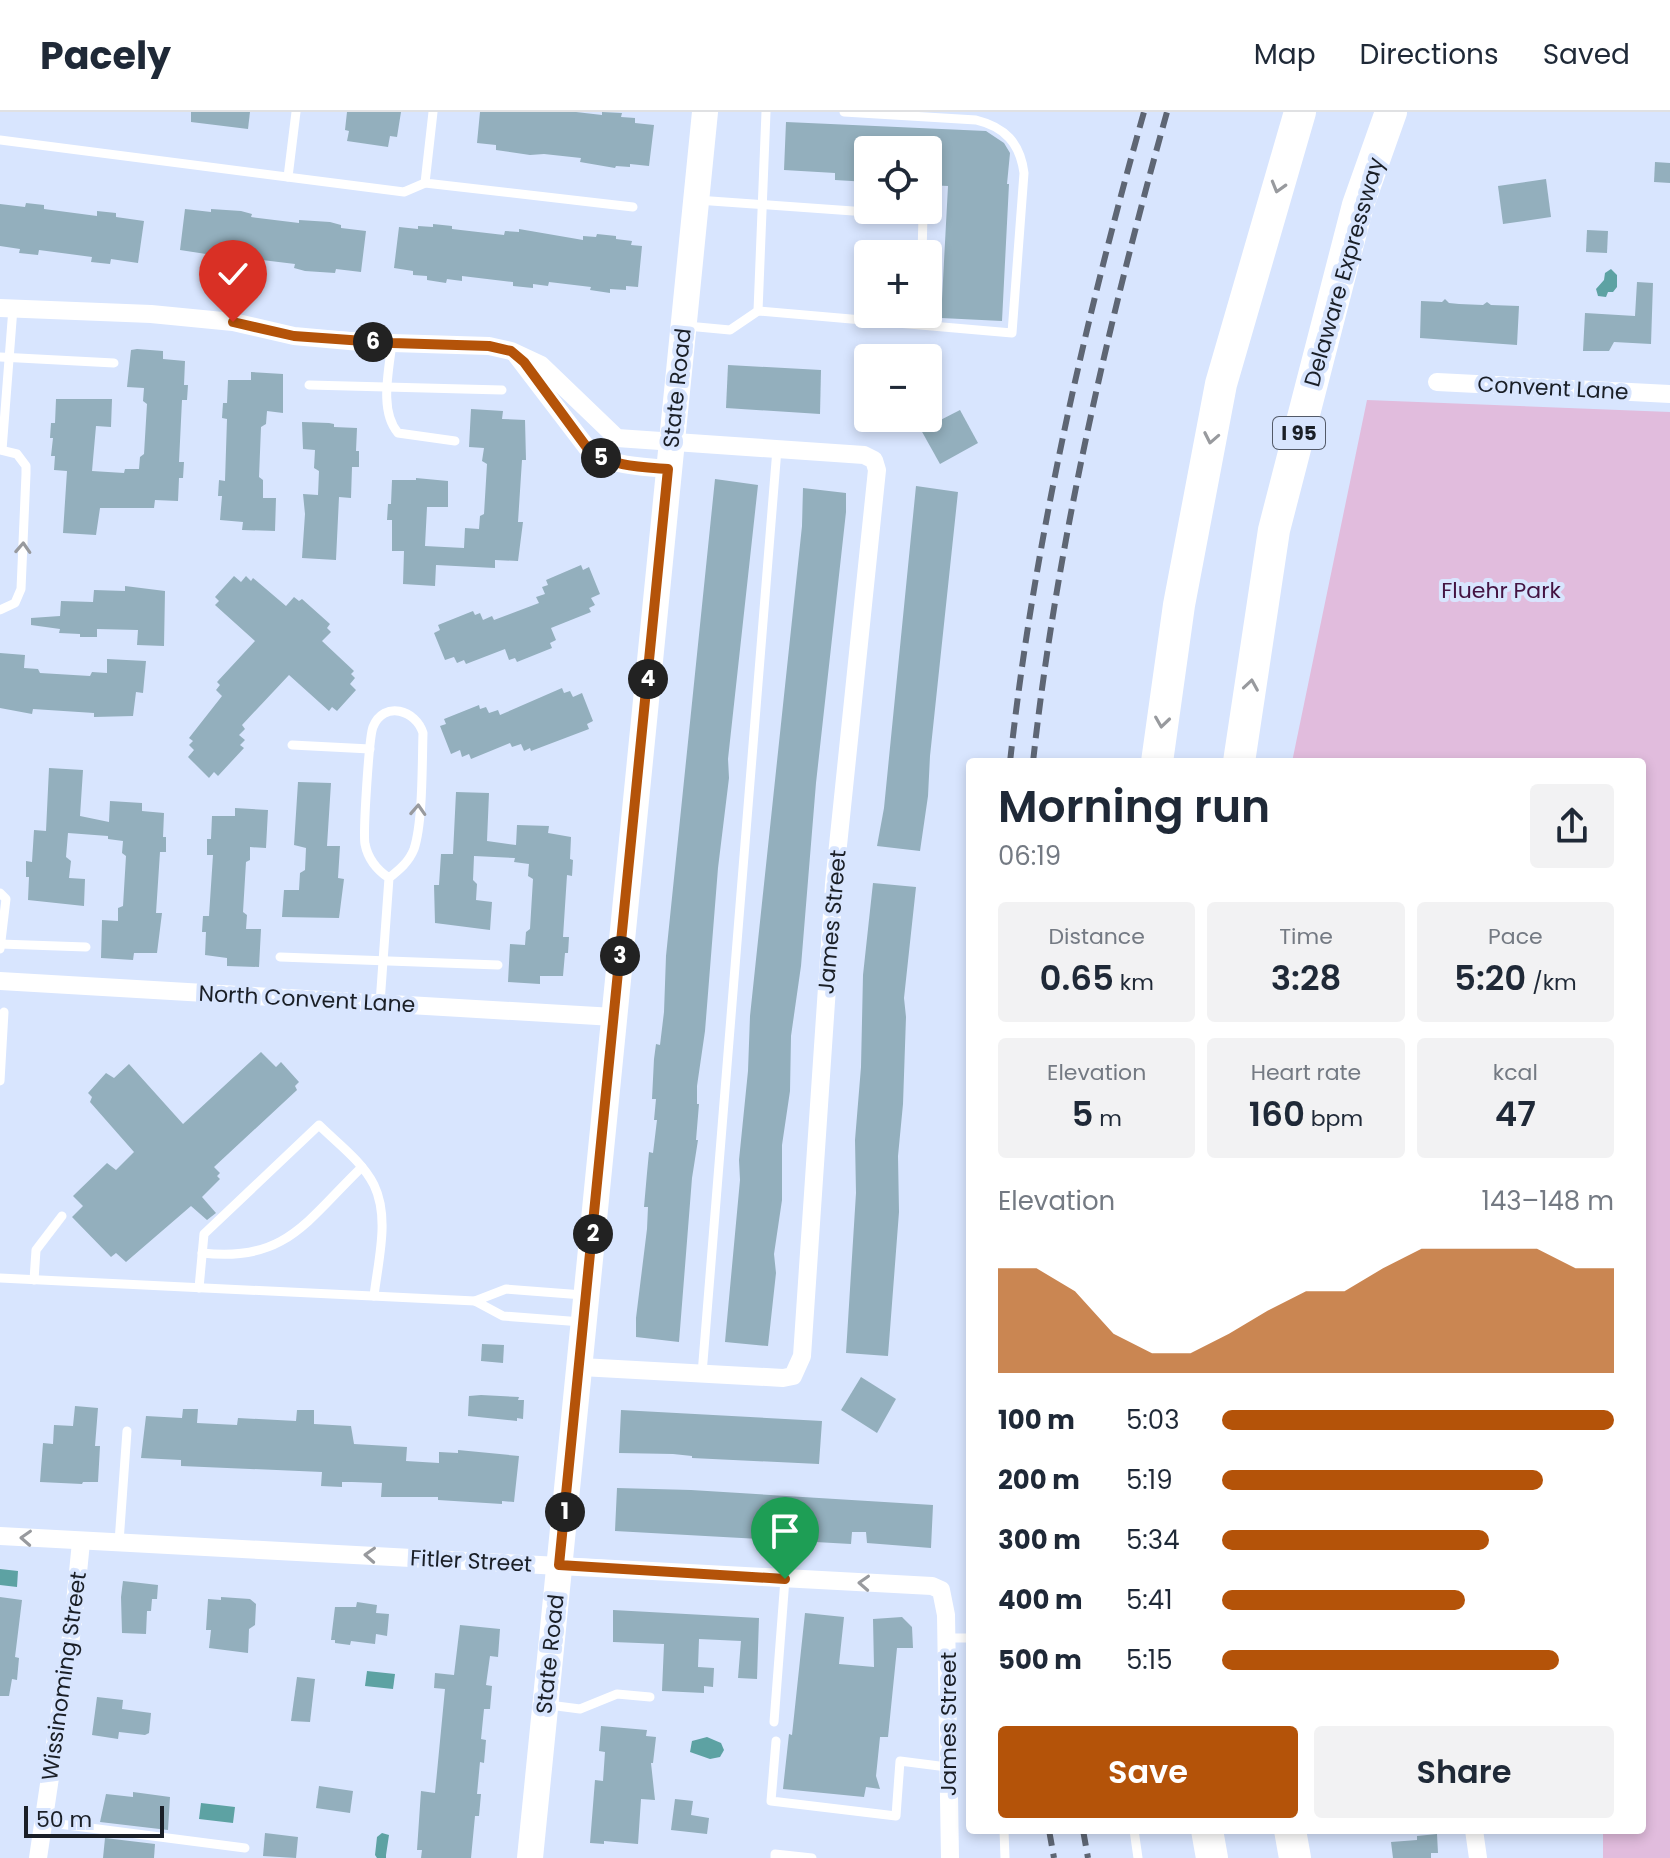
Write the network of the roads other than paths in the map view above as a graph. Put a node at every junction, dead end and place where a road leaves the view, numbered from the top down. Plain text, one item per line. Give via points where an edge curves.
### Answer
1 (296, 112) edge
2 (433, 112) edge
3 (705, 112) edge
4 (766, 112) edge
5 (844, 112) edge
6 (1300, 112) edge
7 (1391, 112) edge
8 (0, 140) edge
9 (288, 177) junction
10 (425, 183) junction
11 (696, 200) junction
12 (762, 206) junction
13 (633, 207) dead end
14 (922, 240) edge
15 (7, 308) edge
16 (758, 311) junction
17 (854, 316) edge
18 (942, 323) edge
19 (683, 326) junction
20 (392, 343) junction
21 (511, 351) junction
22 (5, 357) edge
23 (114, 363) dead end
24 (1437, 382) dead end
25 (309, 385) dead end
26 (387, 388) junction
27 (502, 390) dead end
28 (1670, 394) edge
29 (455, 441) dead end
30 (672, 442) junction
31 (777, 449) junction
32 (1, 450) edge
33 (668, 469) junction
34 (0, 610) edge
35 (292, 745) dead end
36 (370, 749) junction
37 (1158, 758) edge
38 (1240, 758) edge
39 (389, 878) junction
40 (0, 893) edge
41 (0, 946) edge
42 (86, 947) dead end
43 (280, 957) dead end
44 (383, 962) junction
45 (498, 965) dead end
46 (0, 981) edge
47 (380, 1003) junction
48 (4, 1012) dead end
49 (614, 1017) junction
50 (0, 1081) edge
51 (362, 1167) junction
52 (62, 1216) dead end
53 (202, 1253) junction
54 (0, 1278) edge
55 (34, 1280) junction
56 (199, 1288) junction
57 (374, 1296) junction
58 (475, 1301) junction
59 (586, 1309) junction
60 (581, 1367) junction
61 (702, 1374) junction
62 (127, 1431) dead end
63 (0, 1536) edge
64 (81, 1542) junction
65 (119, 1542) junction
66 (559, 1565) junction
67 (785, 1579) junction
68 (941, 1590) joint
69 (947, 1638) junction
70 (966, 1638) edge
71 (650, 1697) dead end
72 (545, 1704) junction
73 (774, 1722) dead end
74 (776, 1741) dead end
75 (947, 1767) junction
76 (44, 1822) junction
77 (1004, 1834) edge
78 (1135, 1834) edge
79 (1208, 1834) edge
80 (1291, 1834) edge
81 (1475, 1834) edge
82 (245, 1848) dead end
83 (38, 1858) edge
84 (530, 1858) edge
85 (775, 1858) edge
86 (812, 1858) edge
87 (950, 1858) edge
88 (1005, 1858) edge
89 (1138, 1858) edge
90 (1212, 1858) edge
91 (1295, 1858) edge
92 (1478, 1858) edge

1 - 9 lane
2 - 10 lane
3 - 11 main road, State Road
4 - 12 lane
5 - 18 lane via 976,120 1004,132 1022,158 1012,333
6 -> 37 highway via 1221,384 1179,605
38 -> 7 highway, Delaware Expressway / I 95 via 1274,530 1358,205
8 - 9 lane
9 - 10 lane via 404,192
10 - 13 lane
11 - 12 lane
11 - 19 main road, State Road
12 - 14 lane via 923,216
12 - 16 lane
15 - 20 street via 165,315 233,322 294,336
15 - 22 lane
16 - 17 lane
16 - 19 lane via 730,330
19 - 30 main road, State Road
20 - 21 street
20 - 26 lane
21 - 30 street via 541,365 617,438
21 - 33 street via 588,449 618,464
22 - 23 lane
22 - 32 lane
24 - 28 street, Convent Lane
25 - 26 lane
26 - 27 lane
26 - 29 lane via 390,424 398,433
30 - 31 street, James Street
30 - 33 main road, State Road
31 - 61 lane
31 - 61 street, James Street via 864,455 874,460 877,470 834,884 802,1356 793,1376 783,1378
34 -> 32 lane via 15,603 21,589 26,474 17,454
33 - 49 main road, State Road
35 - 36 lane
36 - 39 lane via 365,843 370,859
39 -> 36 lane via 413,852 417,834 420,725 408,713 384,714 373,726
39 - 44 lane
40 - 41 lane via 6,899
41 - 42 lane
43 - 44 lane
44 - 45 lane
44 - 47 lane
46 - 47 street, North Convent Lane
47 - 49 street, North Convent Lane
48 - 50 lane
49 - 59 main road, State Road
51 - 53 lane via 287,1240 260,1252
51 - 53 lane via 319,1125 204,1234
51 - 57 lane via 381,1206
52 - 55 lane via 36,1250
53 - 56 lane
54 - 55 lane
55 - 56 lane
56 - 57 lane
57 - 58 lane
58 - 59 lane via 503,1316
58 - 59 lane via 506,1289
59 - 60 main road, State Road
60 - 61 street, James Street
60 - 66 main road, State Road
62 - 65 lane
64 -> 63 street, Fitler Street
64 - 65 street, Fitler Street
64 - 76 street, Wissinoming Street
66 -> 65 street, Fitler Street
66 - 67 street, Fitler Street
66 - 72 main road, State Road
68 -> 67 street, Fitler Street
67 - 73 lane
68 - 69 street, James Street
69 - 70 lane
69 - 75 street, James Street
71 - 72 lane via 617,1694 580,1709
72 - 84 main road, State Road
74 - 75 lane via 771,1801 896,1816 900,1761
75 - 87 street, James Street
76 - 82 lane
76 - 83 street, Wissinoming Street
77 - 88 lane
78 - 89 lane
79 - 90 highway
80 - 91 highway
81 - 92 street
85 - 86 lane

